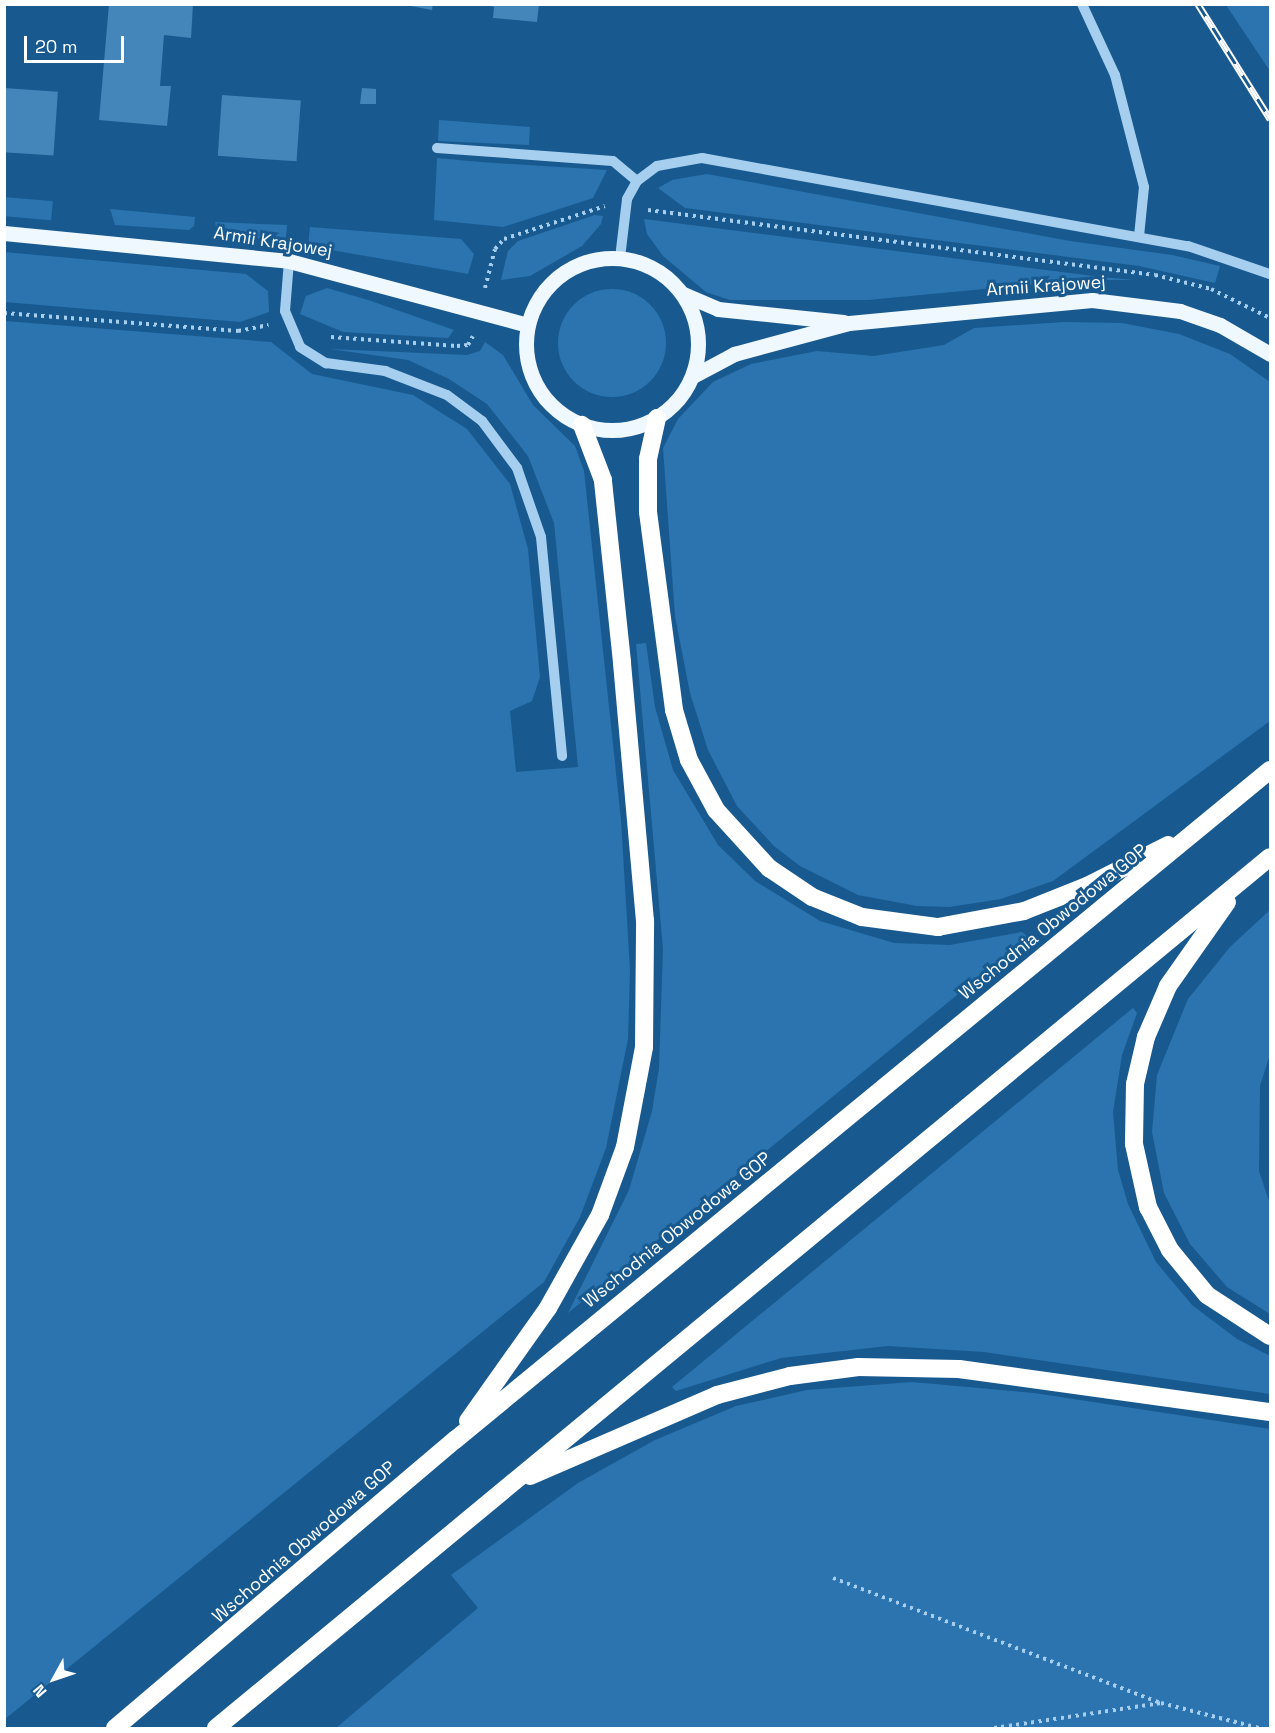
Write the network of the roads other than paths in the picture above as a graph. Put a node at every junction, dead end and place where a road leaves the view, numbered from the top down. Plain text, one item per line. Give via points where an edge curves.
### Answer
1 (1082, 4) edge
2 (437, 148) dead end
3 (637, 181) junction
4 (4, 233) edge
5 (1139, 237) junction
6 (620, 258) junction
7 (289, 261) junction
8 (1270, 274) edge
9 (681, 293) junction
10 (849, 323) junction
11 (528, 325) junction
12 (1270, 354) edge
13 (693, 376) junction
14 (657, 418) junction
15 (582, 425) junction
16 (562, 756) dead end
17 (1270, 770) edge
18 (1199, 829) junction
19 (1270, 857) edge
20 (1241, 882) junction
21 (1270, 1336) edge
22 (1270, 1412) edge
23 (455, 1440) junction
24 (509, 1486) junction
25 (115, 1728) edge
26 (216, 1728) edge

1 - 5 lane via 1115,75 1144,187
2 - 3 lane via 613,161
3 - 5 lane via 657,166 702,158
3 - 6 lane via 625,208
4 - 7 main road, Armii Krajowej
5 - 8 lane via 1188,246
6 - 9 main road via 655,269
6 - 11 main road via 593,260 562,275 538,300
7 - 11 main road, Armii Krajowej
7 - 16 lane via 285,311 300,346 326,363 384,371 447,395 482,421 517,468 537,517 543,548
9 - 10 main road, Armii Krajowej via 718,309
9 - 13 main road via 697,327
10 - 12 main road, Armii Krajowej via 1037,303 1117,301 1198,317
10 - 13 main road, Armii Krajowej via 734,354
11 - 15 main road via 527,353 537,385 558,411
13 - 14 main road via 682,396
14 - 15 main road via 626,429
14 - 18 highway via 648,459 648,512 663,650 680,733 716,810 749,851 789,884 836,907 888,923 964,925 1049,902
15 - 23 highway via 603,480 622,662 645,921 644,1047 627,1136 600,1215 548,1308
17 - 18 highway, Wschodnia Obwodowa GOP
18 - 23 highway, Wschodnia Obwodowa GOP
19 - 20 highway
20 - 21 highway via 1168,986 1138,1065 1132,1124 1142,1187 1170,1250 1207,1295
20 - 24 highway
22 - 24 highway via 948,1368 831,1370 717,1395
23 - 25 highway, Wschodnia Obwodowa GOP
24 - 26 highway

